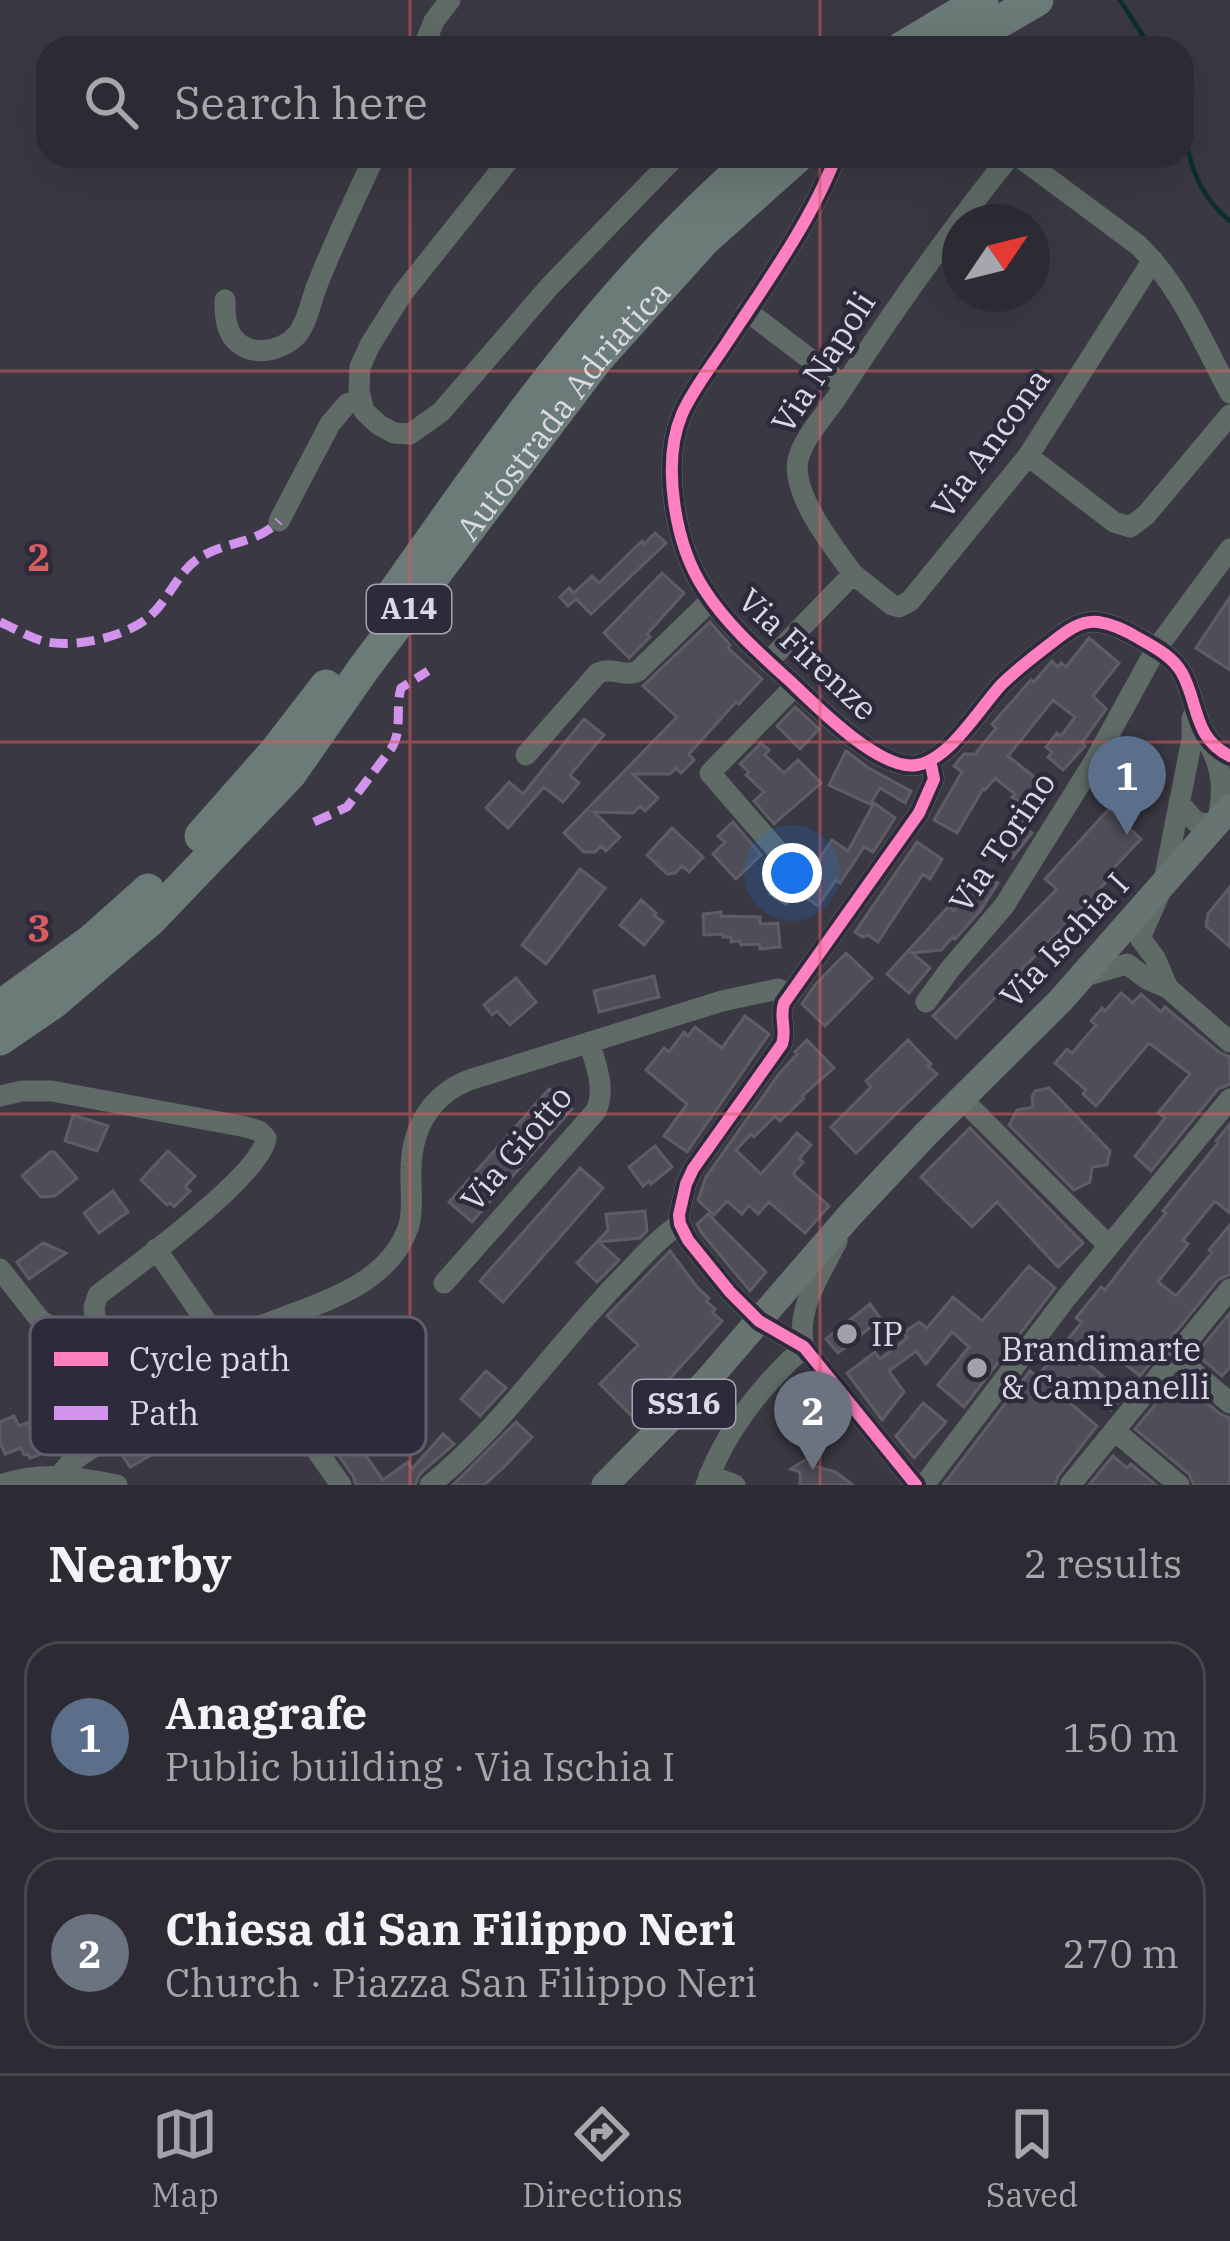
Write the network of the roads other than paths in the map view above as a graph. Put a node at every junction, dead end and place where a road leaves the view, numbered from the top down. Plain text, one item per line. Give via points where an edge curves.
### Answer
1 (450, 0) edge
2 (982, 0) edge
3 (1037, 0) edge
4 (428, 36) edge
5 (922, 36) edge
6 (975, 36) edge
7 (369, 168) edge
8 (502, 168) edge
9 (664, 168) edge
10 (745, 168) edge
11 (785, 168) edge
12 (830, 168) edge
13 (1003, 168) edge
14 (1031, 168) edge
15 (1153, 260) junction
16 (225, 300) dead end
17 (747, 311) junction
18 (844, 385) junction
19 (1230, 393) edge
20 (362, 400) junction
21 (1230, 415) edge
22 (1028, 456) junction
23 (279, 520) dead end
24 (1230, 549) edge
25 (853, 574) junction
26 (711, 600) junction
27 (1156, 649) junction
28 (768, 662) junction
29 (795, 686) junction
30 (1192, 705) junction
31 (1205, 736) junction
32 (526, 755) dead end
33 (1230, 756) edge
34 (931, 760) junction
35 (1179, 803) junction
36 (1223, 816) edge
37 (776, 849) dead end
38 (1163, 886) junction
39 (1128, 946) junction
40 (791, 994) junction
41 (926, 1002) dead end
42 (0, 1007) edge
43 (0, 1040) edge
44 (590, 1042) junction
45 (1230, 1042) edge
46 (0, 1096) edge
47 (962, 1099) junction
48 (1230, 1099) edge
49 (850, 1215) junction
50 (680, 1224) junction
51 (1109, 1246) junction
52 (156, 1249) junction
53 (0, 1269) edge
54 (444, 1283) dead end
55 (1230, 1289) edge
56 (767, 1313) junction
57 (38, 1317) edge
58 (95, 1317) edge
59 (203, 1317) edge
60 (278, 1317) edge
61 (802, 1338) junction
62 (1178, 1352) junction
63 (1230, 1403) edge
64 (1115, 1432) junction
65 (81, 1455) edge
66 (319, 1455) edge
67 (61, 1475) junction
68 (708, 1480) edge
69 (1, 1485) edge
70 (117, 1485) edge
71 (340, 1485) edge
72 (430, 1485) edge
73 (605, 1485) edge
74 (735, 1485) edge
75 (920, 1485) edge
76 (1070, 1485) edge
77 (1179, 1485) edge

1 - 4 street
2 - 5 highway
3 - 6 highway
7 - 16 street via 301,331 283,347 244,346 232,336
8 - 20 street via 370,345 360,367
9 - 20 street via 441,412 410,434 394,433 364,411
10 - 42 highway, Autostrada Adriatica / A14 via 580,339 351,653 208,829 128,910
11 - 43 highway, Autostrada Adriatica / A14 via 704,240 586,373 290,775 122,946
12 - 17 street, Via Firenze
13 - 18 street, Via Napoli
14 - 15 street
15 - 19 street
15 - 22 street, Via Ancona
17 - 18 street
17 - 26 street, Via Firenze via 687,404 674,448 679,523
18 - 25 street, Via Napoli via 797,466 806,502
20 - 23 street via 330,424
21 - 22 street via 1130,526
22 - 25 street, Via Ancona via 907,604 892,604
24 - 27 street, Via Torino
25 - 28 street
26 - 28 street, Via Firenze
26 - 32 street via 638,671 598,673
27 - 30 street via 1181,671
27 - 34 street via 1109,625 1076,626 1017,670
27 - 41 street, Via Torino via 1031,865
28 - 29 street, Via Firenze
29 - 34 street, Via Firenze via 888,759 908,766
29 - 37 street via 710,773
30 - 31 street
30 - 35 street
31 - 33 street
31 - 36 street via 1224,786
34 - 40 street via 928,797
35 - 36 street via 1197,823
35 - 38 street
36 - 38 main road, Via Ischia I / SS16
38 - 39 main road, Via Ischia I / SS16
39 - 45 street via 1147,979
39 - 47 main road, Via Ischia I / SS16 via 1082,977
40 - 44 street via 747,995
40 - 50 street via 782,1009 782,1044 693,1169
44 - 54 street, Via Giotto via 601,1097 596,1111
44 - 60 street via 443,1093 417,1134 409,1222 399,1244 346,1293
46 - 52 street via 52,1091 262,1133 264,1150 242,1176
47 - 49 main road, SS16
47 - 51 street
48 - 51 street
49 - 56 main road, SS16
49 - 61 street via 802,1315
50 - 56 street via 720,1280
50 - 72 street
51 - 75 street
52 - 58 street via 96,1298
52 - 59 street
53 - 57 street
55 - 62 street
56 - 61 street
56 - 73 main road, SS16
61 - 68 street via 736,1424
61 - 75 street
62 - 63 street
62 - 64 street
64 - 76 street
64 - 77 street
65 - 67 street
66 - 71 street
67 - 69 street
67 - 70 street
68 - 74 street

